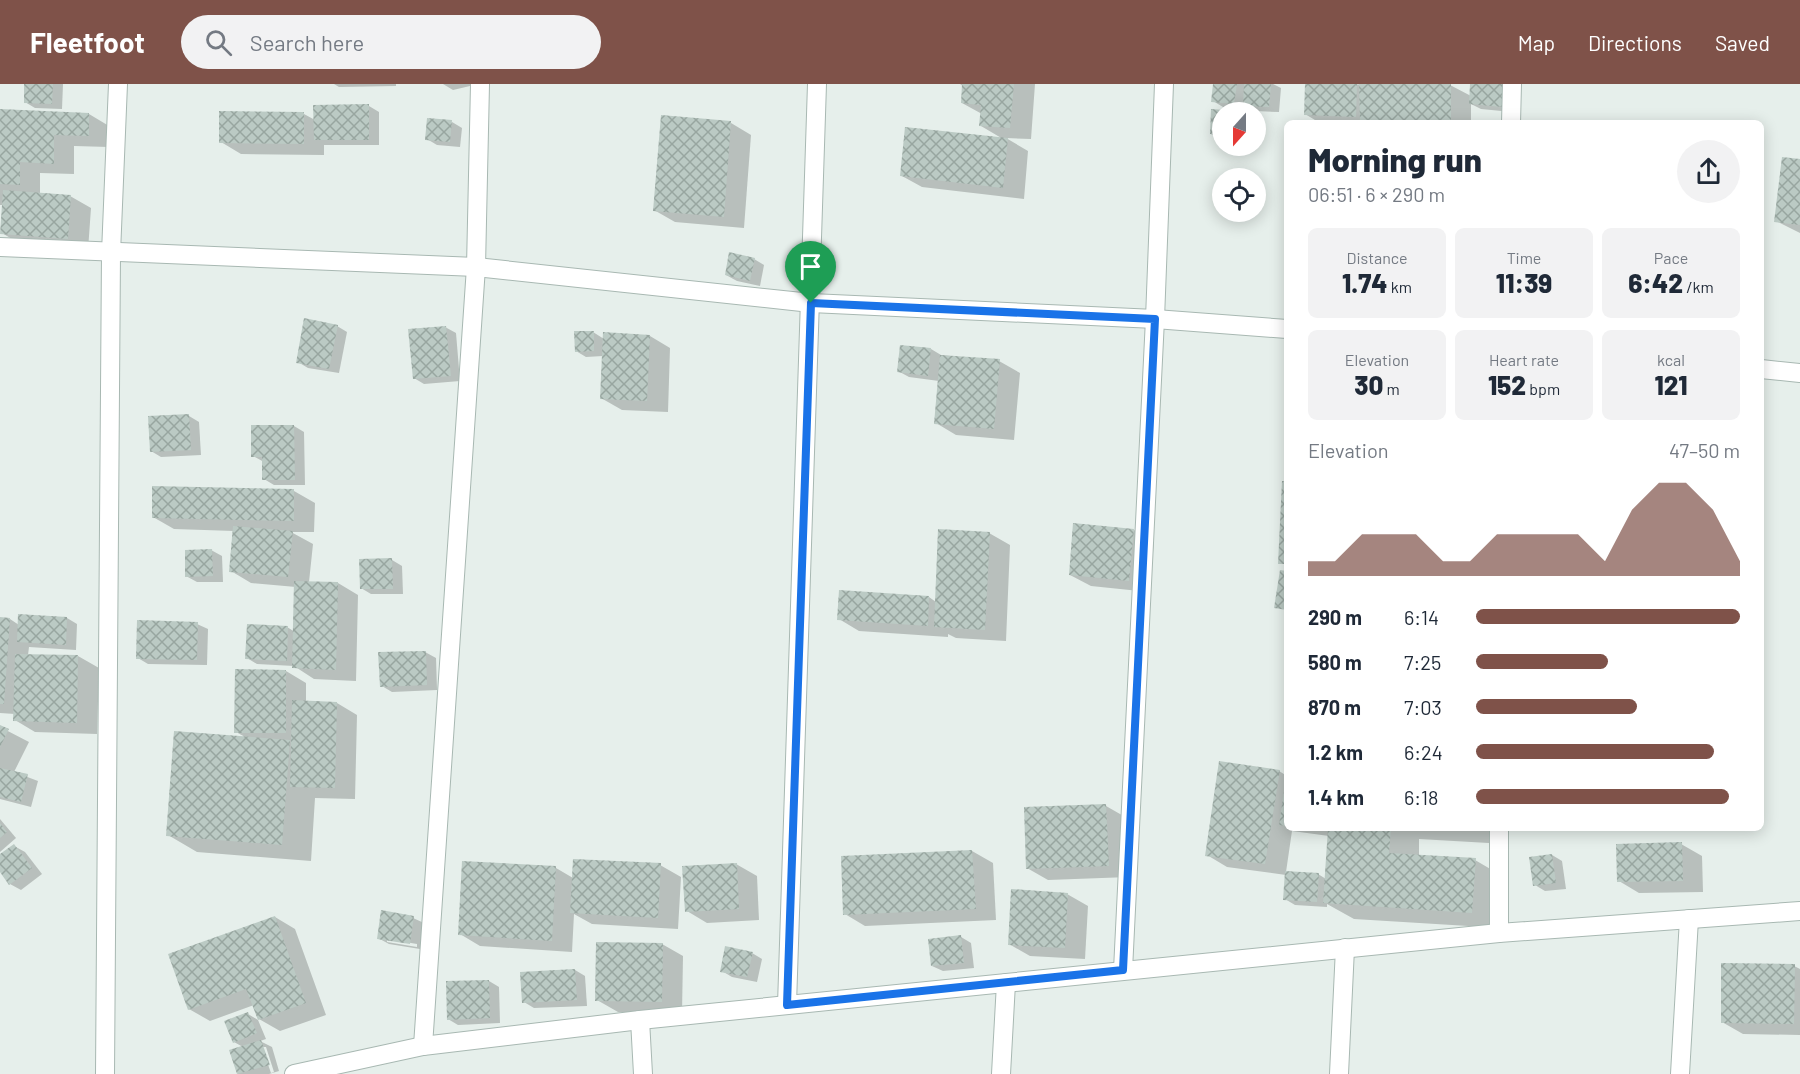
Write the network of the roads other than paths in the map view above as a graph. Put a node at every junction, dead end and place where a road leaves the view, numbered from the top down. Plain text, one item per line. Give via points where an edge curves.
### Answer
1 (118, 84) edge
2 (480, 84) edge
3 (817, 84) edge
4 (1164, 84) edge
5 (1512, 84) edge
6 (1511, 120) edge
7 (0, 247) edge
8 (111, 253) junction
9 (476, 267) junction
10 (811, 303) junction
11 (1155, 319) junction
12 (1284, 329) edge
13 (1764, 369) edge
14 (1800, 373) edge
15 (1499, 831) edge
16 (1800, 911) edge
17 (1689, 919) junction
18 (1499, 933) junction
19 (1345, 948) junction
20 (1123, 970) junction
21 (1006, 983) junction
22 (787, 1005) junction
23 (640, 1020) junction
24 (423, 1046) junction
25 (314, 1072) edge
26 (105, 1074) edge
27 (294, 1074) edge
28 (643, 1074) edge
29 (1001, 1074) edge
30 (1339, 1074) edge
31 (1680, 1074) edge

1 - 8 street
2 - 9 street
3 - 10 street
4 - 11 street
5 - 6 street
7 - 8 street
8 - 9 street
8 - 26 street
9 - 10 street
9 - 24 street
10 - 11 street
10 - 22 street
11 - 12 street
11 - 20 street
13 - 14 street
15 - 18 street
16 - 17 street
17 - 18 street
17 - 31 street
18 - 19 street
19 - 20 street
19 - 30 street
20 - 21 street
21 - 22 street
21 - 29 street
22 - 23 street
23 - 24 street
23 - 28 street
24 - 25 street
25 - 27 street

